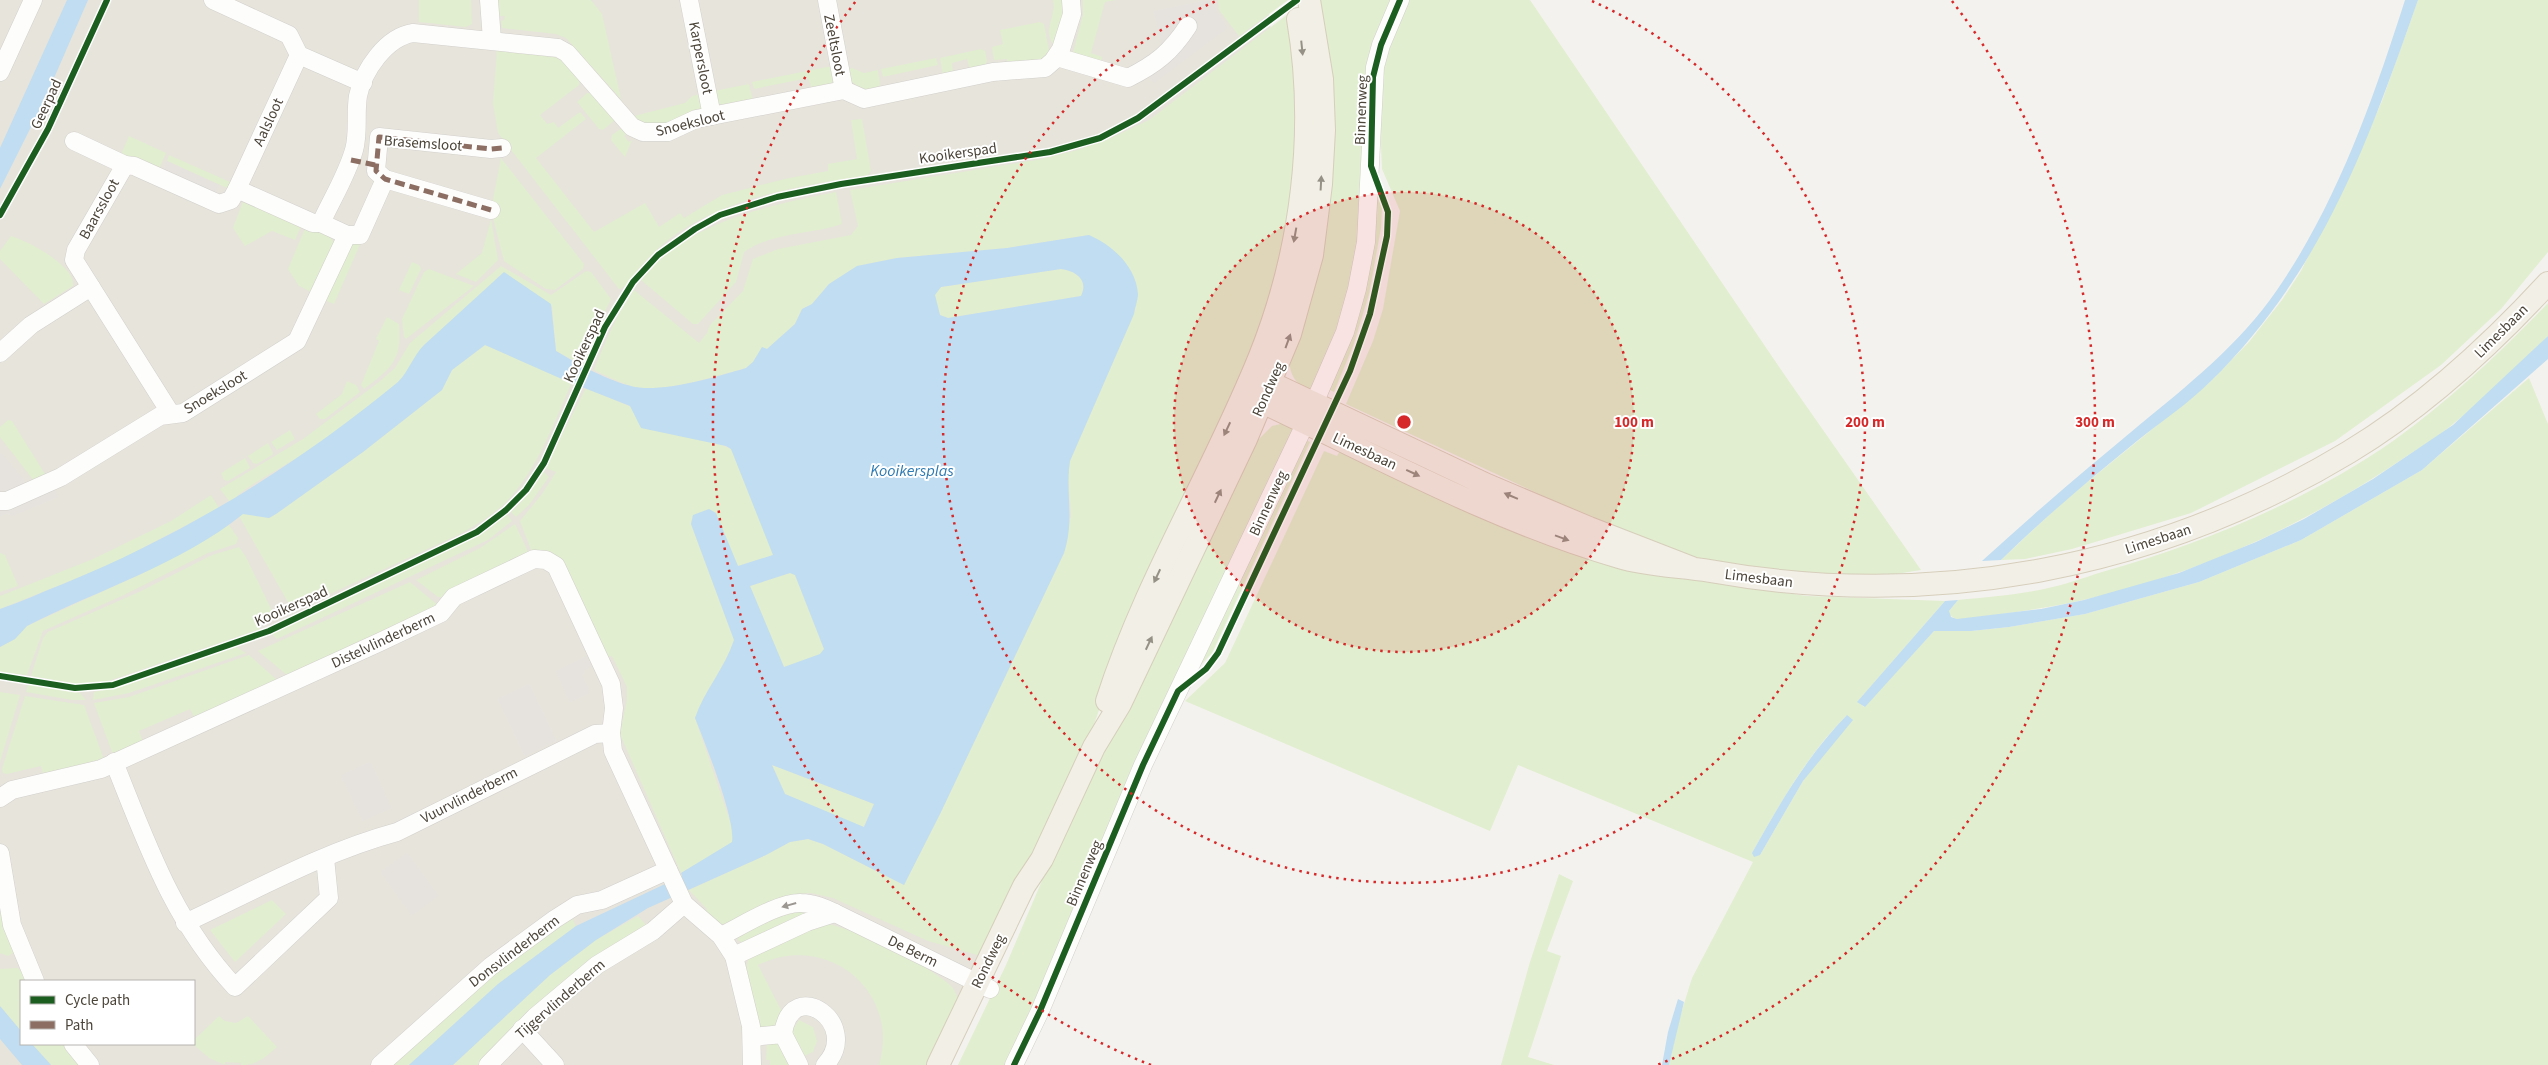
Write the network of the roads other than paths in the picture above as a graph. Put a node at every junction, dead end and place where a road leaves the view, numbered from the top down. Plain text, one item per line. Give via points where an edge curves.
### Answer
1 (33, 0) edge
2 (213, 0) edge
3 (489, 0) edge
4 (689, 0) edge
5 (827, 0) edge
6 (1071, 0) edge
7 (1294, 0) edge
8 (1309, 0) edge
9 (1400, 0) edge
10 (1188, 26) dead end
11 (492, 40) junction
12 (299, 55) junction
13 (1056, 57) junction
14 (0, 72) edge
15 (363, 83) junction
16 (844, 90) junction
17 (712, 116) junction
18 (74, 141) dead end
19 (502, 148) dead end
20 (351, 160) junction
21 (125, 165) junction
22 (380, 172) junction
23 (237, 189) junction
24 (491, 210) dead end
25 (321, 223) junction
26 (347, 236) junction
27 (2548, 283) edge
28 (91, 287) junction
29 (0, 353) edge
30 (1248, 385) junction
31 (1267, 393) junction
32 (171, 414) junction
33 (1315, 416) junction
34 (0, 501) edge
35 (611, 733) junction
36 (1094, 747) junction
37 (114, 762) junction
38 (1, 797) edge
39 (0, 853) edge
40 (325, 858) junction
41 (670, 873) junction
42 (682, 899) junction
43 (835, 913) junction
44 (185, 923) junction
45 (728, 945) junction
46 (35, 980) edge
47 (983, 986) junction
48 (522, 1029) junction
49 (783, 1034) junction
50 (752, 1037) junction
51 (74, 1045) edge
52 (90, 1065) edge
53 (380, 1065) edge
54 (488, 1065) edge
55 (555, 1065) edge
56 (752, 1065) edge
57 (798, 1065) edge
58 (825, 1065) edge
59 (938, 1065) edge
60 (953, 1065) edge
61 (1014, 1065) edge

1 - 14 street
2 - 12 street via 289,35
3 - 11 street
4 - 17 street, Karpersloot
5 - 16 street, Zeeltsloot
6 - 13 street via 1072,14
7 -> 30 main road, Rondweg via 1303,58 1306,115 1300,198 1290,262 1278,306
31 -> 8 main road, Rondweg via 1305,285 1320,206 1324,130 1322,79
9 - 33 street, Binnenweg via 1377,56 1373,77 1369,215 1363,264 1345,332
10 - 13 street via 1175,46 1146,69 1128,78
11 - 15 street, Snoeksloot via 412,33 396,37 384,48
11 - 17 street, Snoeksloot via 546,45 567,53 624,119 643,132 668,132 696,119
12 - 15 street
12 - 23 street, Aalsloot
13 - 16 street via 1039,70 992,72 864,99
15 - 20 street, Snoeksloot via 358,97 355,148
16 - 17 street, Snoeksloot
18 - 21 street
19 - 22 street, Brasemsloot via 378,137
20 - 22 street
20 - 25 street, Snoeksloot
21 - 23 street, Baarssloot via 134,166 219,204 231,200
21 - 28 street, Baarssloot via 74,254 76,264
22 - 24 street
22 - 26 street via 360,235
23 - 25 street via 314,223
25 - 26 street
26 - 32 street, Snoeksloot via 297,341 183,413
27 - 33 main road, Limesbaan via 2497,338 2403,415 2350,452 2272,494 2216,520 2154,542 2075,564 1996,579 1878,588 1786,582 1623,559 1482,505
28 - 29 street via 31,325
28 - 32 street, Baarssloot
30 - 31 main road, Limesbaan
30 -> 36 main road, Rondweg via 1133,630
31 - 33 main road, Limesbaan
36 -> 31 main road, Rondweg via 1120,704
32 - 34 street, Snoeksloot via 160,416 56,480
33 - 61 street, Binnenweg via 1143,765 1040,1011
35 - 37 street, Distelvlinderberm via 614,700 608,677 556,566 540,558 454,597 441,613
35 - 40 street, Vuurvlinderberm via 595,734 397,832 367,840
35 - 41 street, Distelvlinderberm via 613,751
36 - 47 main road, Rondweg via 1042,859 1024,886
37 - 38 street, Distelvlinderberm via 101,769 12,790
37 - 44 street via 163,882
39 - 46 street via 12,925
40 - 44 street, Vuurvlinderberm
40 - 44 street via 329,898 235,987
41 - 42 street, Distelvlinderberm
41 - 53 street, Donsvlinderberm via 602,900 578,905 555,919 464,989
42 - 45 street, Distelvlinderberm
42 - 48 street, Tijgervlinderberm via 648,935 597,964
43 - 45 street
43 -> 45 street, De Berm via 812,904 791,904
43 - 47 street, De Berm
45 - 50 street via 741,978
47 - 59 main road, Rondweg
47 - 60 main road, Rondweg
48 - 54 street, Tijgervlinderberm
48 - 55 street
49 - 50 street
49 - 57 street
49 - 58 street via 788,1018 799,1008 808,1005 821,1010 831,1020 836,1038 834,1050
50 - 56 street
51 - 52 street

